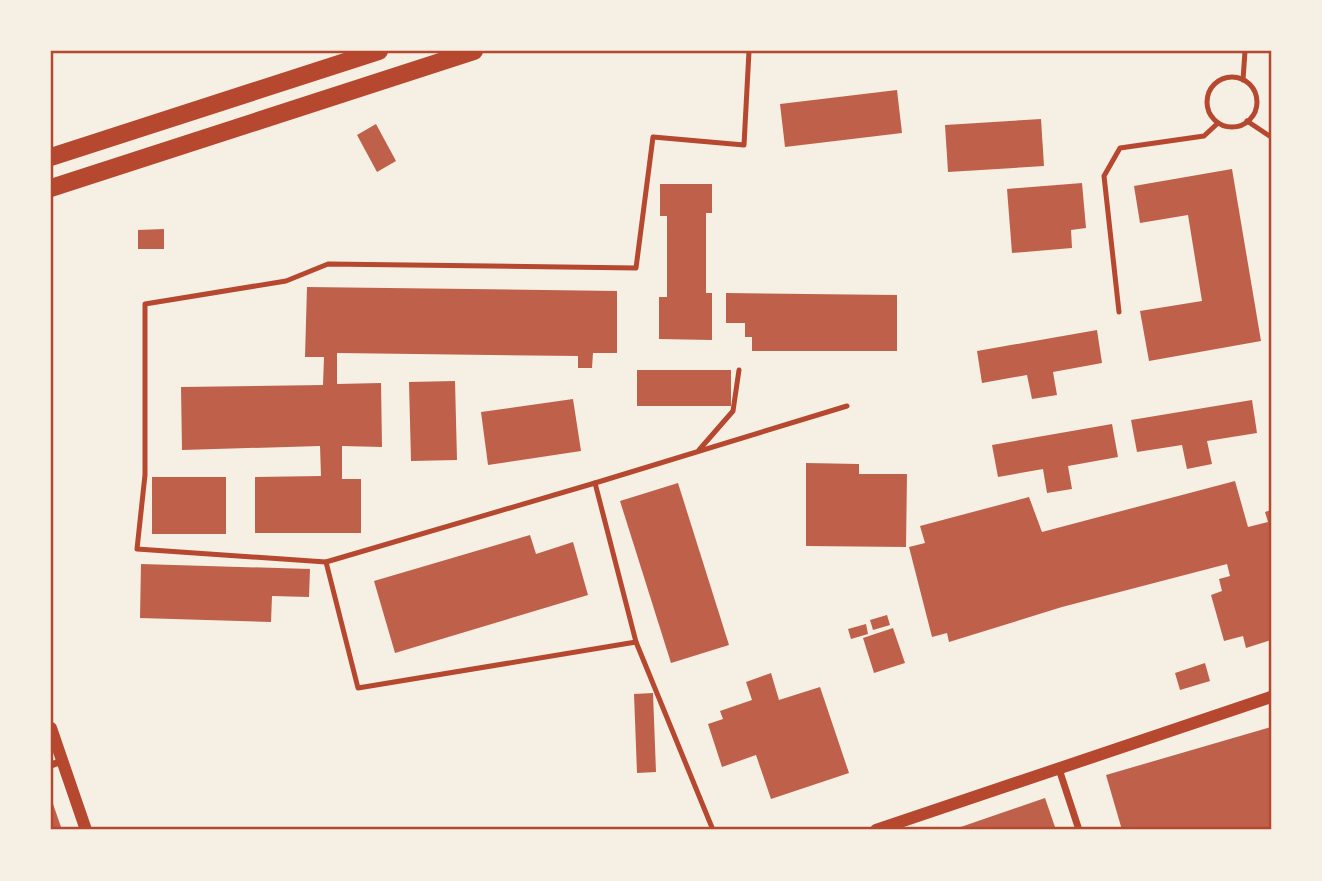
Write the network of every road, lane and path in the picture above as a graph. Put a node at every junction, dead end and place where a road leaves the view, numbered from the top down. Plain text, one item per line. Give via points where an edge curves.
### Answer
1 (379, 51) edge
2 (474, 51) edge
3 (749, 51) edge
4 (1245, 51) edge
5 (1243, 80) junction
6 (1247, 121) junction
7 (1218, 123) junction
8 (1271, 137) edge
9 (51, 156) edge
10 (51, 188) edge
11 (1119, 312) dead end
12 (739, 370) dead end
13 (847, 405) dead end
14 (697, 452) junction
15 (596, 483) junction
16 (326, 562) junction
17 (636, 642) junction
18 (1271, 697) edge
19 (51, 728) edge
20 (56, 763) edge
21 (1059, 769) junction
22 (86, 830) edge
23 (713, 830) edge
24 (876, 830) edge
25 (1079, 830) edge

1 - 9 main road
2 - 10 main road
3 - 16 lane via 744,145 653,137 636,268 328,264 286,281 145,304 145,475 137,549
4 - 5 lane
5 - 6 lane via 1257,100
5 - 7 lane via 1226,78 1212,87 1208,111
6 - 7 lane via 1233,127
6 - 8 lane
7 - 11 lane via 1204,136 1120,148 1104,176
12 - 14 lane via 733,411
13 - 14 lane
14 - 15 lane
15 - 16 lane
15 - 17 lane
16 - 17 lane via 358,688
17 - 23 lane
18 - 21 street
19 - 20 street
20 - 22 street
21 - 24 street
21 - 25 street

